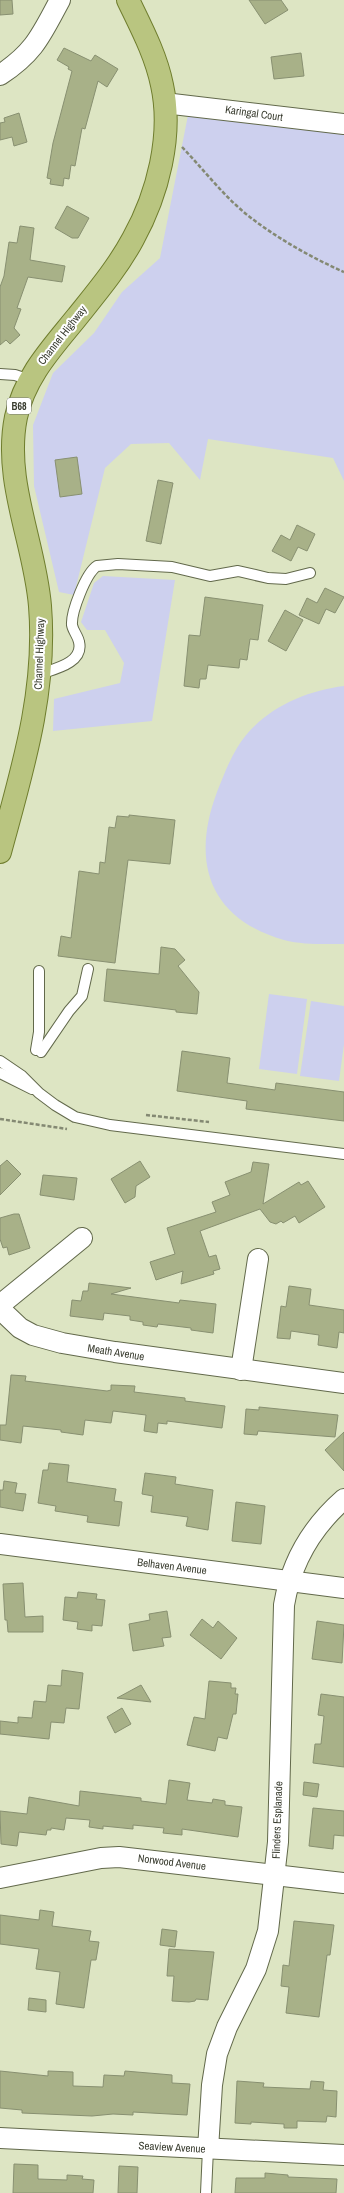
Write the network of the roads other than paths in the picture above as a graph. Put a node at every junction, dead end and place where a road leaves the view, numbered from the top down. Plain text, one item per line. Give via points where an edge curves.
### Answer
1 (60, 0) edge
2 (128, 0) edge
3 (0, 75) edge
4 (164, 103) junction
5 (344, 124) edge
6 (0, 374) edge
7 (30, 380) junction
8 (310, 573) dead end
9 (40, 674) junction
10 (0, 852) edge
11 (88, 969) dead end
12 (39, 971) dead end
13 (0, 1062) edge
14 (0, 1073) edge
15 (39, 1093) junction
16 (344, 1154) edge
17 (82, 1238) dead end
18 (258, 1259) dead end
19 (0, 1305) edge
20 (0, 1309) edge
21 (241, 1370) junction
22 (344, 1383) edge
23 (344, 1499) edge
24 (0, 1544) edge
25 (288, 1581) junction
26 (344, 1588) edge
27 (275, 1875) junction
28 (0, 1878) edge
29 (344, 1883) edge
30 (0, 2138) edge
31 (208, 2149) junction
32 (344, 2155) edge
33 (206, 2193) edge

1 - 3 street via 30,52
2 - 4 main road, Channel Highway / B68 via 152,53 162,86
4 - 5 street, Karingal Court
4 - 7 main road, Channel Highway / B68 via 165,133 161,161 147,211 133,239 112,271 50,349
6 - 7 lane
7 - 9 main road, Channel Highway / B68 via 16,415 13,464 38,585 41,622
8 - 9 lane via 286,579 238,571 210,576 172,567 118,564 97,566 88,575 72,617 79,642 78,654 68,664
9 - 10 main road, Channel Highway / B68 via 31,734
11 - 12 lane via 82,996 38,1051
13 - 15 lane via 22,1076
14 - 15 lane
15 - 16 lane via 76,1116 110,1125
17 - 19 street
18 - 21 street
20 - 21 street, Meath Avenue via 20,1328 48,1340
21 - 22 street, Meath Avenue
23 - 25 street, Flinders Esplanade via 310,1537 296,1559
24 - 25 street, Belhaven Avenue
25 - 26 street, Belhaven Avenue
25 - 27 street, Flinders Esplanade via 284,1605
27 - 28 street, Norwood Avenue via 119,1857 101,1858
27 - 29 street, Norwood Avenue
27 - 31 street, Flinders Esplanade via 268,1931 262,1951 256,1969 227,2027 215,2061
30 - 31 street, Seaview Avenue
31 - 32 street, Seaview Avenue
31 - 33 lane

